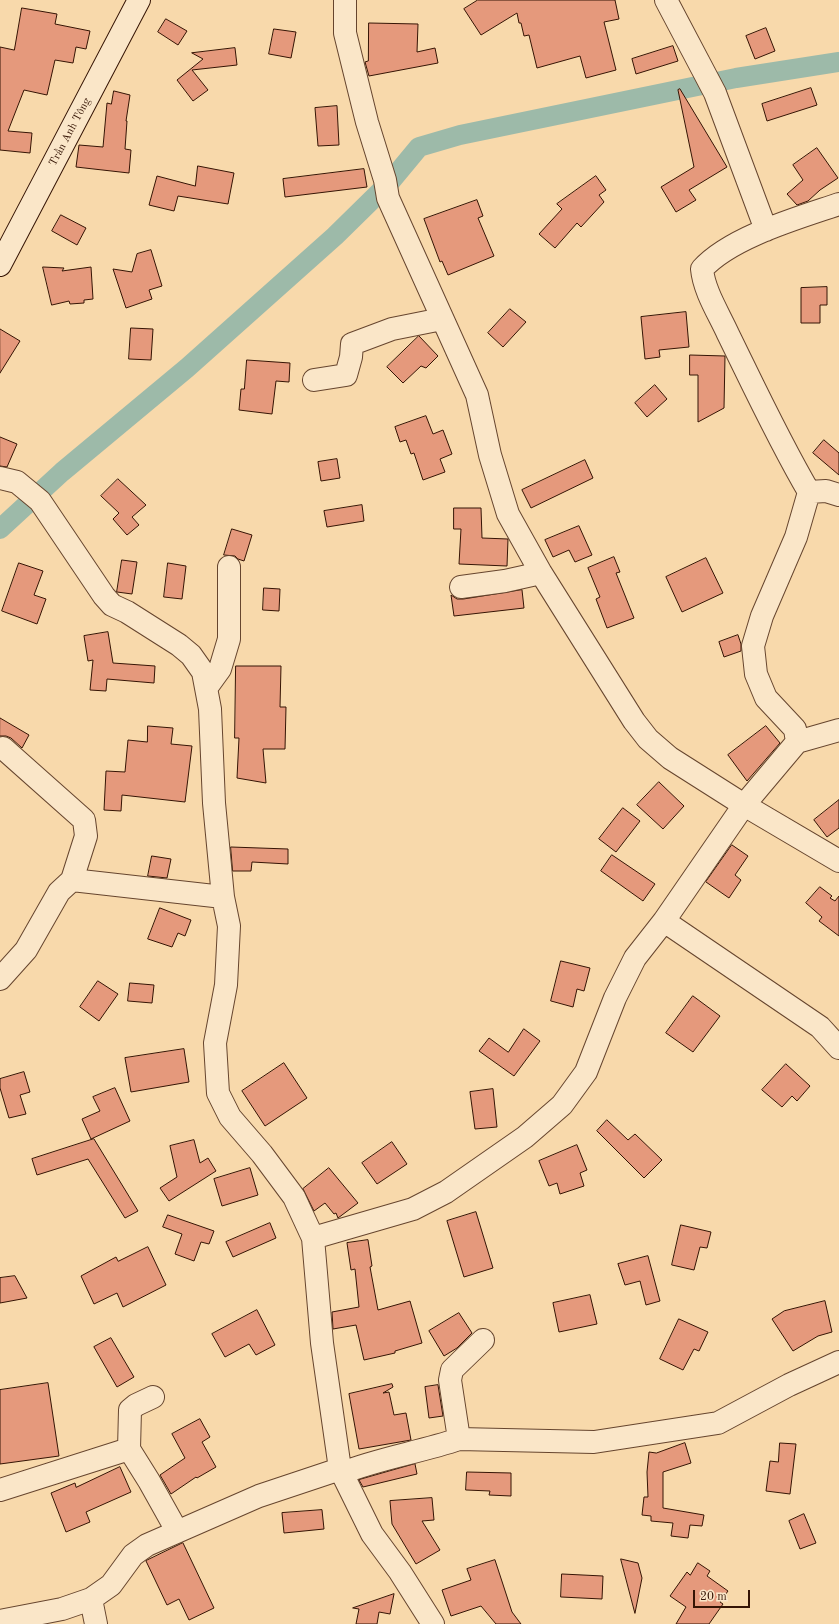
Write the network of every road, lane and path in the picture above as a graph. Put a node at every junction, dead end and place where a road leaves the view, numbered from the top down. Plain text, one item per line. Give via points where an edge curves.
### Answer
1 (139, 0) edge
2 (345, 0) edge
3 (666, 0) edge
4 (839, 204) edge
5 (766, 230) junction
6 (0, 264) edge
7 (442, 319) junction
8 (314, 380) dead end
9 (0, 478) edge
10 (809, 492) junction
11 (839, 495) edge
12 (229, 567) dead end
13 (541, 573) junction
14 (461, 587) dead end
15 (207, 687) junction
16 (839, 730) edge
17 (797, 742) junction
18 (3, 748) dead end
19 (744, 805) junction
20 (839, 861) edge
21 (72, 880) junction
22 (223, 897) junction
23 (664, 921) junction
24 (4, 970) edge
25 (839, 1048) edge
26 (313, 1238) junction
27 (483, 1340) dead end
28 (839, 1362) edge
29 (153, 1398) dead end
30 (459, 1439) junction
31 (129, 1449) junction
32 (341, 1471) junction
33 (0, 1490) edge
34 (176, 1531) junction
35 (91, 1599) junction
36 (0, 1621) edge
37 (96, 1624) edge
38 (433, 1624) edge

1 - 6 street, Trần Anh Tông
2 - 7 street via 345,33 387,189
3 - 5 street via 715,93
4 - 5 street
5 - 10 street via 728,248 710,260 702,269 703,277 756,391
7 - 8 street via 392,329 352,344 346,375
7 - 13 street via 476,395 490,455 508,514
9 - 15 street via 17,482 36,497 104,596 112,604 172,641 191,656 203,672
10 - 11 street
10 - 17 street via 796,537 762,616 753,646 756,674 766,698 795,730
12 - 15 street via 229,639 220,669
13 - 14 street
13 - 19 street via 634,721 648,739 670,758
15 - 22 street
16 - 17 street
17 - 19 street
18 - 21 street via 84,820 86,836
19 - 20 street
19 - 23 street
21 - 22 street
21 - 24 street via 59,892 26,950
22 - 26 street via 229,926 226,986 214,1043 218,1093 230,1117 294,1197
23 - 25 street via 820,1027
23 - 26 street via 635,958 615,998 586,1072 562,1105 525,1137 446,1192 413,1209
26 - 32 street via 322,1343
27 - 30 street via 452,1370 450,1380
28 - 30 street via 718,1423 594,1442
29 - 31 street via 130,1410
30 - 32 street
31 - 33 street
31 - 34 street
32 - 34 street via 259,1496
32 - 38 street via 372,1534
34 - 35 street via 132,1555 111,1585
35 - 36 street via 62,1609
35 - 37 street

